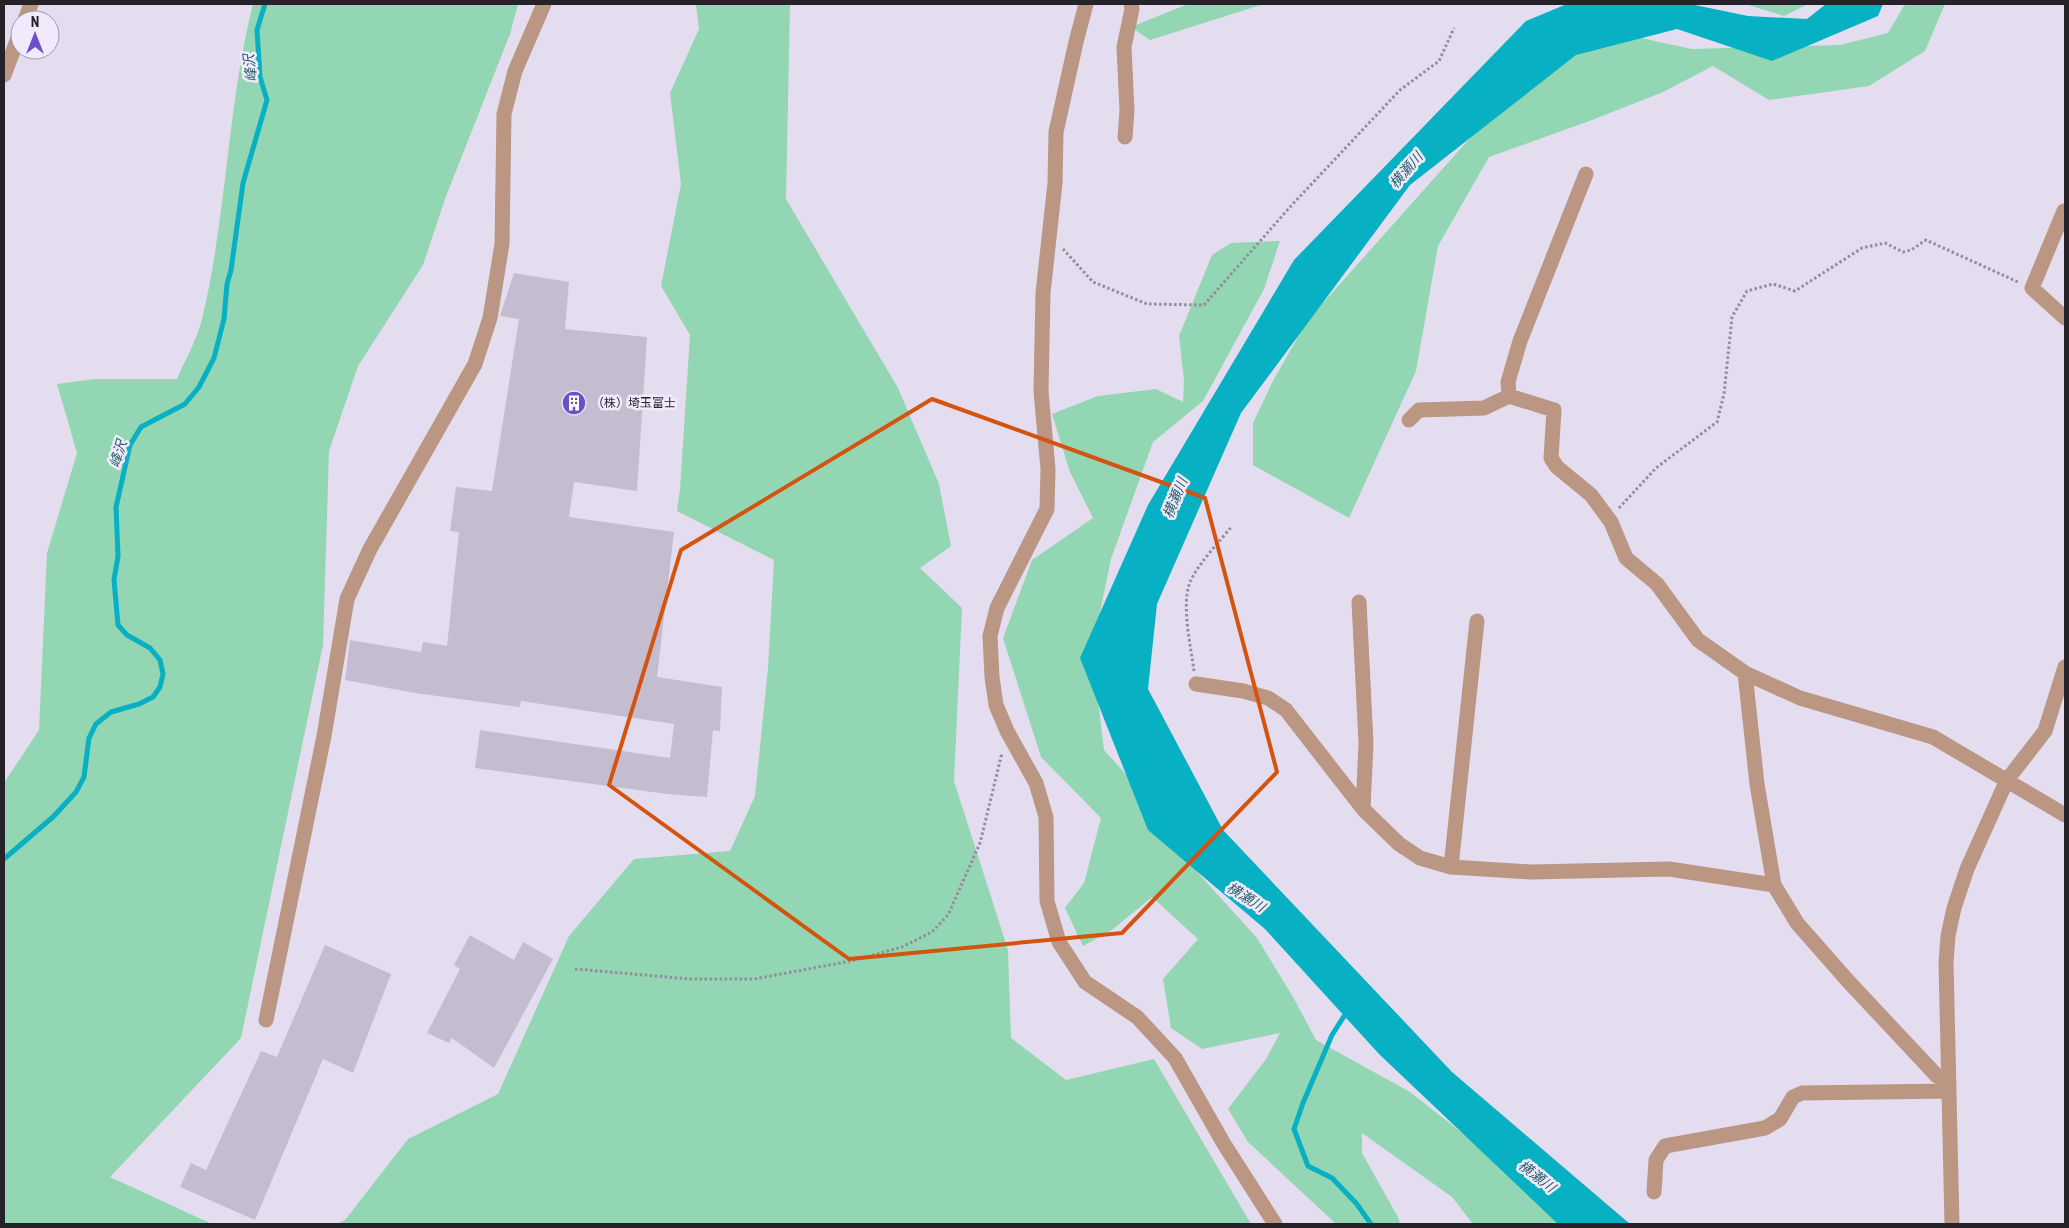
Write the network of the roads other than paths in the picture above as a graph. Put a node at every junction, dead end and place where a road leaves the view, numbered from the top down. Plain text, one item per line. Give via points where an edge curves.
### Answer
1 (544, 4) edge
2 (1086, 4) edge
3 (1131, 4) edge
4 (10, 59) edge
5 (4, 75) edge
6 (1125, 137) dead end
7 (1586, 174) dead end
8 (2064, 211) dead end
9 (2065, 318) edge
10 (1509, 396) junction
11 (1409, 420) dead end
12 (1359, 602) dead end
13 (1477, 621) dead end
14 (2065, 667) edge
15 (1745, 673) junction
16 (1196, 684) road end
17 (2007, 780) junction
18 (1363, 809) junction
19 (2065, 815) edge
20 (1451, 868) junction
21 (1774, 886) junction
22 (266, 1020) dead end
23 (1949, 1086) junction
24 (1654, 1192) dead end
25 (1276, 1224) edge
26 (1952, 1224) edge

1 - 22 street via 515,71 504,114 502,244 490,318 475,364 370,549 347,600 324,736
2 - 25 street via 1056,132 1055,183 1043,293 1041,391 1048,469 1047,509 997,608 990,636 996,705 1036,782 1046,817 1047,901 1059,942 1085,982 1137,1017 1175,1058 1224,1144
3 - 6 street via 1124,47
4 - 5 street
7 - 10 street via 1520,342 1508,382
8 - 9 street via 2032,288
10 - 11 street via 1484,408 1419,410
10 - 15 street via 1554,410 1550,458 1592,495 1610,522 1626,558 1657,584 1698,640
12 - 18 street via 1366,743
13 - 20 street
14 - 17 street via 2044,731
15 - 17 street via 1800,698 1933,737
15 - 21 street
16 - 18 street via 1252,693 1268,698 1286,710
17 - 19 street
17 - 23 street via 1967,869 1948,936
18 - 20 street via 1399,844 1420,858
20 - 21 street via 1531,872 1669,869
21 - 23 street via 1797,923
23 - 24 street via 1802,1093 1793,1097 1780,1119 1765,1128 1665,1146 1656,1160
23 - 26 street

